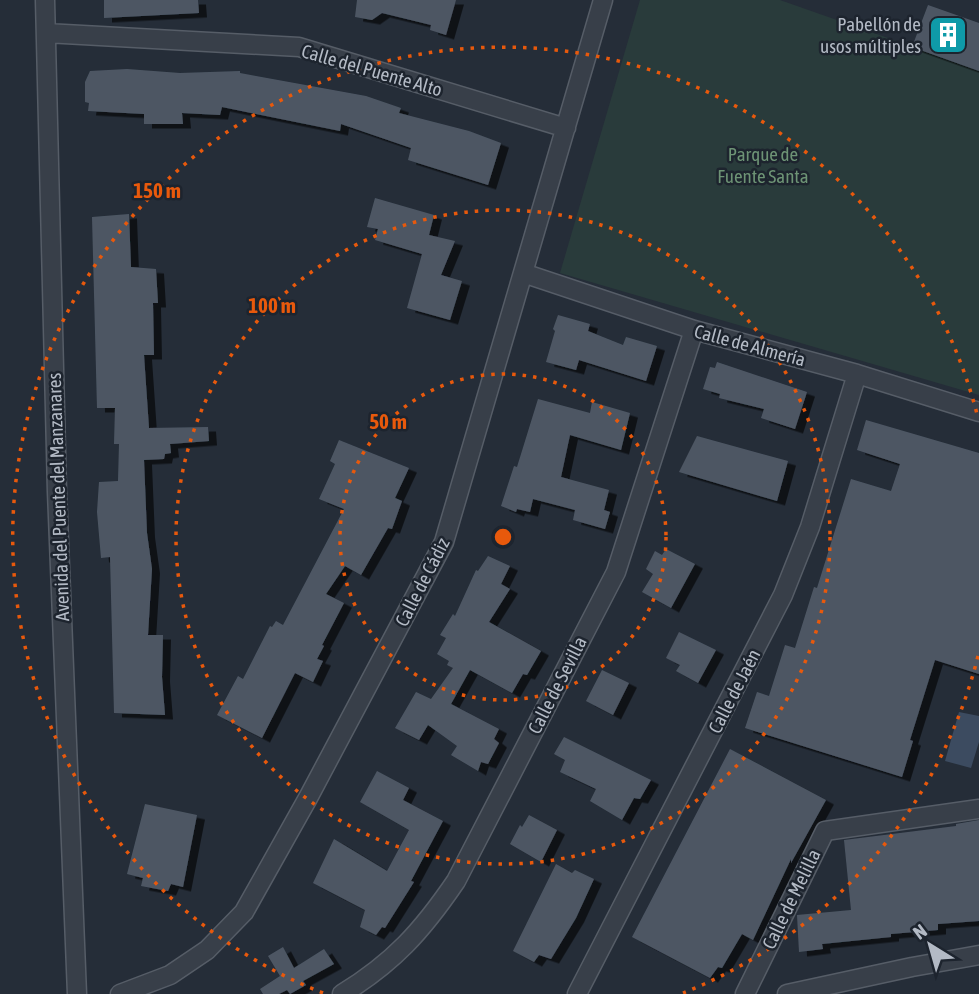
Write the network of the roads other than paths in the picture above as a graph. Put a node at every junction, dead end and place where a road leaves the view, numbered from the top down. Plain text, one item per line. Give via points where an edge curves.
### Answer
1 (45, 0) edge
2 (603, 0) edge
3 (46, 33) junction
4 (566, 128) junction
5 (523, 273) junction
6 (694, 330) junction
7 (857, 374) junction
8 (979, 412) edge
9 (979, 809) edge
10 (979, 955) edge
11 (791, 993) edge
12 (77, 994) edge
13 (120, 994) edge
14 (342, 994) edge
15 (577, 994) edge
16 (745, 994) edge

1 - 3 street, Avenida del Puente del Manzanares
2 - 4 street, Calle de Cádiz
3 - 4 street, Calle del Puente Alto via 299,47
3 - 12 street, Avenida del Puente del Manzanares via 57,492
4 - 5 street, Calle de Cádiz
5 - 6 street, Calle de Almería
5 - 13 street, Calle de Cádiz via 444,542 308,798 244,912 207,950 170,975
6 - 7 street, Calle de Almería
6 - 14 street, Calle de Sevilla via 616,572 456,881 401,951
7 - 8 street, Calle de Almería
7 - 15 street, Calle de Jaén via 810,527 783,596
9 - 16 street, Calle de Melilla via 825,831
10 - 11 street

